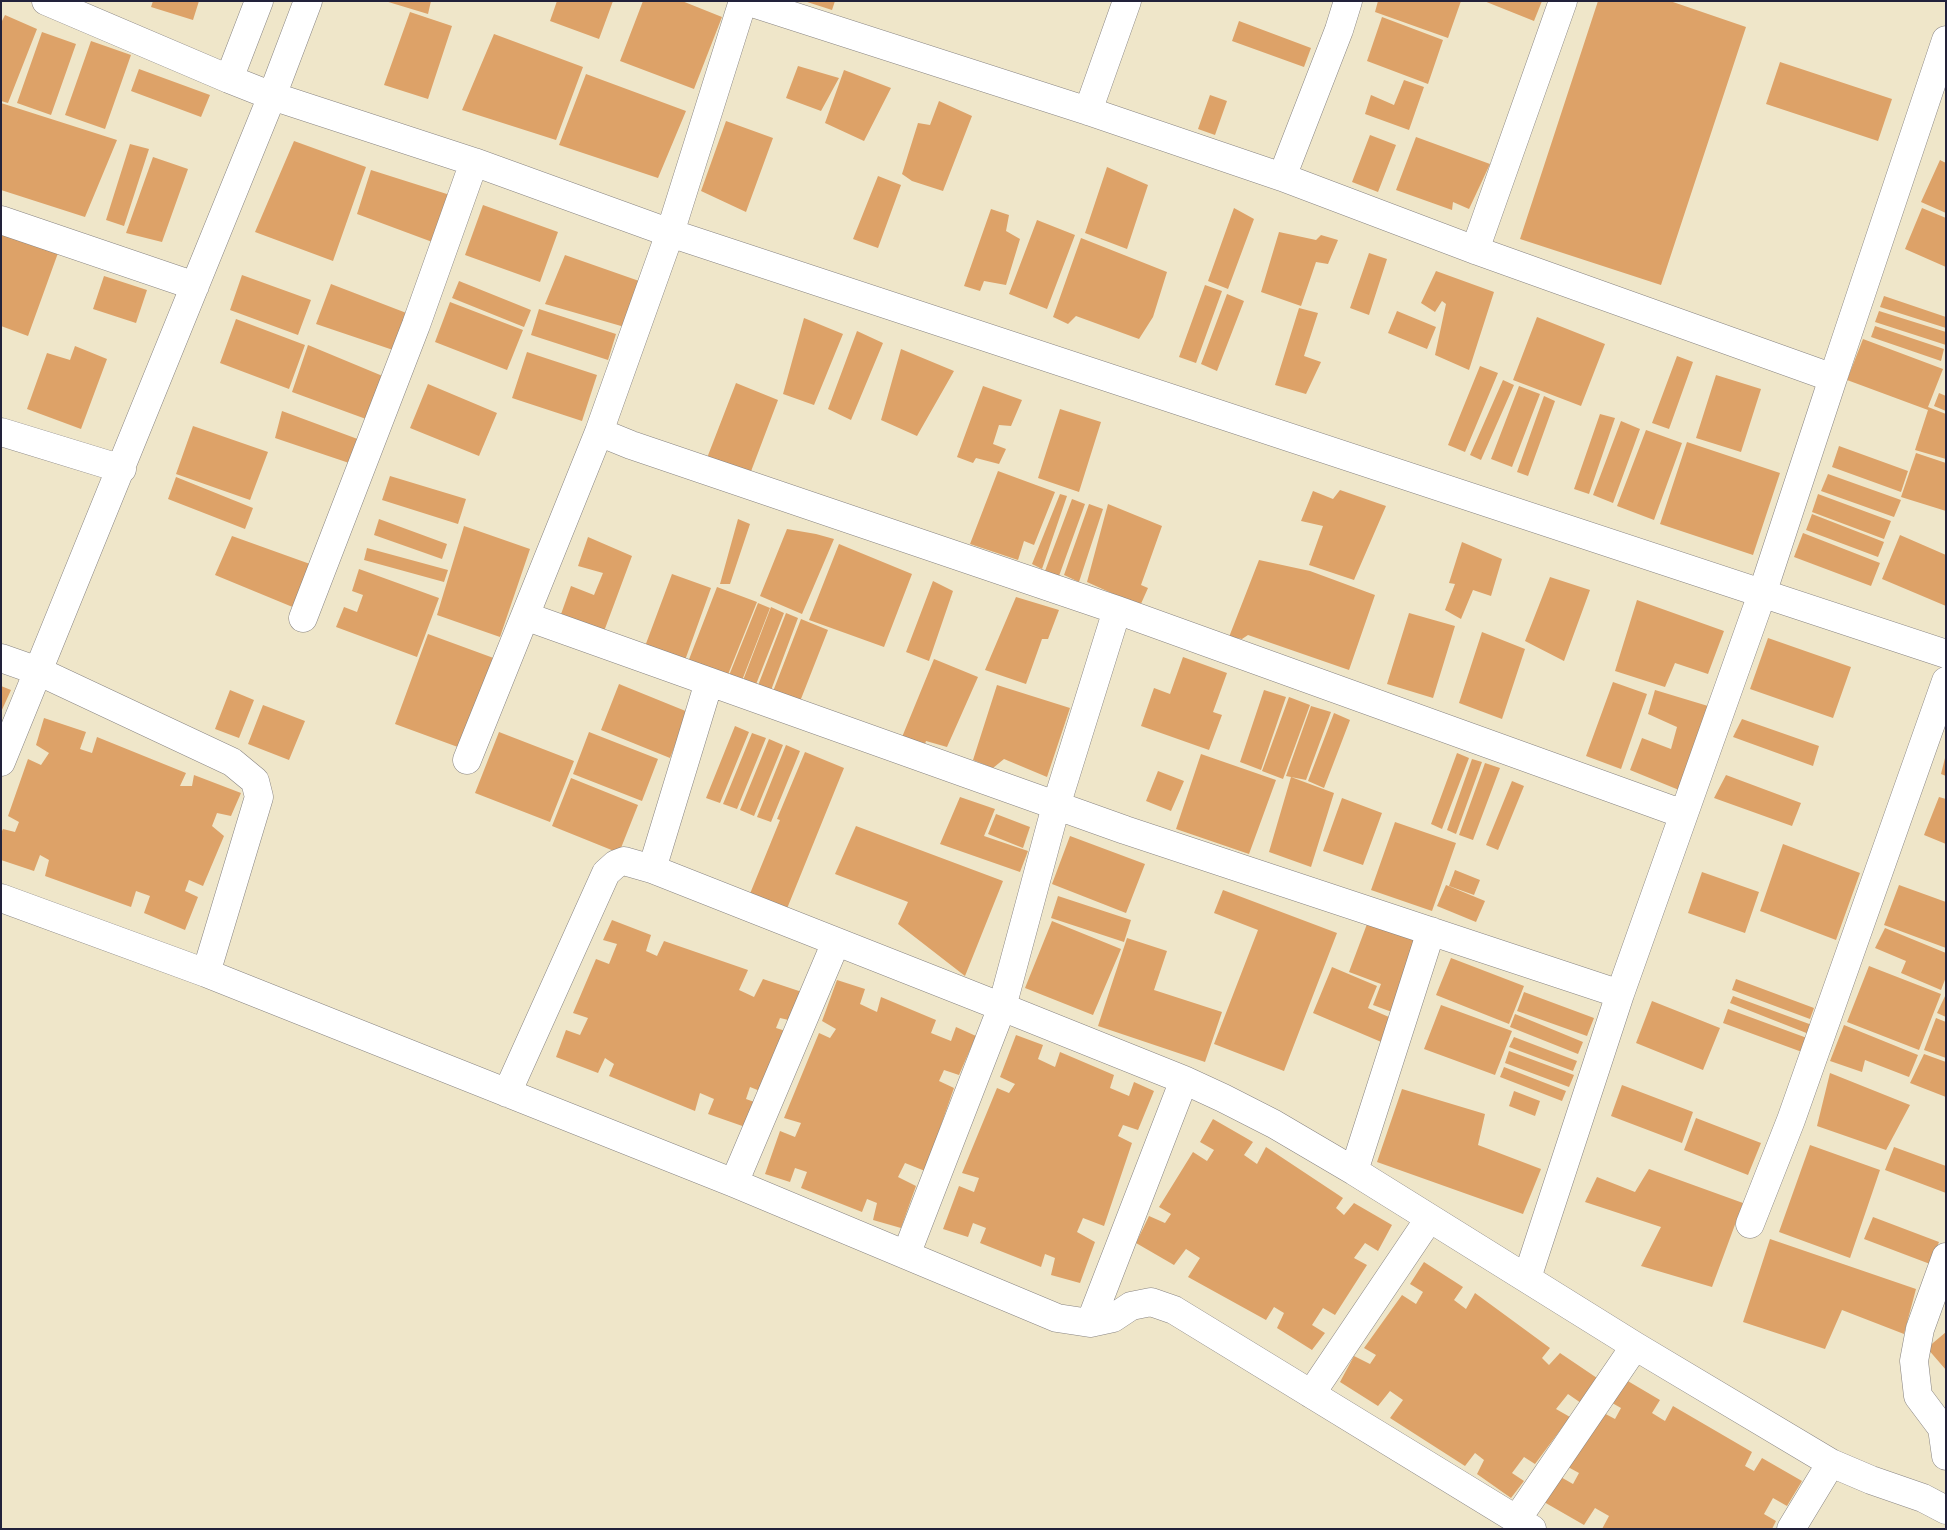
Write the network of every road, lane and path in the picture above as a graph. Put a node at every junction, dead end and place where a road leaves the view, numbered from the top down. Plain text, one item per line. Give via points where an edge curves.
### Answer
1 (46, 1) edge
2 (259, 1) edge
3 (308, 1) edge
4 (744, 1) edge
5 (1127, 1) edge
6 (1348, 1) edge
7 (1563, 1) edge
8 (1946, 40) edge
9 (228, 79) junction
10 (272, 96) junction
11 (1088, 111) junction
12 (474, 162) junction
13 (1282, 178) junction
14 (1, 220) edge
15 (670, 233) junction
16 (1475, 250) junction
17 (195, 286) junction
18 (1833, 378) junction
19 (1, 432) edge
20 (599, 432) junction
21 (122, 469) junction
22 (1762, 594) junction
23 (1117, 610) junction
24 (525, 616) junction
25 (303, 618) dead end
26 (1946, 654) edge
27 (1, 658) edge
28 (38, 671) junction
29 (1946, 681) edge
30 (709, 682) junction
31 (467, 760) dead end
32 (1, 762) edge
33 (1056, 806) junction
34 (1684, 814) junction
35 (652, 870) junction
36 (1, 898) edge
37 (1431, 931) junction
38 (836, 942) junction
39 (206, 973) junction
40 (1620, 994) junction
41 (1002, 1007) junction
42 (1184, 1080) junction
43 (507, 1093) junction
44 (1354, 1170) junction
45 (734, 1183) junction
46 (1429, 1219) junction
47 (1750, 1224) dead end
48 (906, 1255) junction
49 (1946, 1257) edge
50 (1527, 1278) junction
51 (1090, 1323) junction
52 (1635, 1346) junction
53 (1311, 1394) junction
54 (1944, 1427) edge
55 (1946, 1456) edge
56 (1831, 1463) junction
57 (1946, 1510) edge
58 (1524, 1524) edge
59 (1791, 1529) edge

1 - 9 street
2 - 9 street
3 - 10 street
4 - 11 street
4 - 15 street
5 - 11 street
6 - 13 street
7 - 16 street
8 - 18 street
9 - 10 street
10 - 12 street
10 - 17 street
11 - 13 street
12 - 15 street
12 - 25 street via 416,325
13 - 16 street
14 - 17 street
15 - 20 street
15 - 22 street
16 - 18 street
17 - 21 street
18 - 22 street
19 - 21 street
20 - 23 street
20 - 24 street
21 - 28 street
22 - 26 street
22 - 34 street
23 - 33 street
23 - 34 street
24 - 30 street
24 - 31 street
27 - 28 street
28 - 32 street
28 - 39 street via 232,762 255,781 259,797
29 - 47 street via 1791,1120
30 - 33 street
30 - 35 street
33 - 37 street
33 - 41 street
34 - 40 street
35 - 38 street
35 - 43 street via 624,861 606,873
36 - 39 street
37 - 40 street
37 - 44 street
38 - 41 street
38 - 45 street
39 - 43 street
40 - 50 street
41 - 42 street
41 - 48 street
42 - 44 street via 1274,1124
42 - 51 street
43 - 45 street
44 - 46 street
45 - 48 street
46 - 50 street
46 - 53 street
48 - 51 street via 1057,1318
49 - 54 street via 1920,1329 1914,1361 1918,1396
50 - 52 street
51 - 53 street via 1113,1318 1131,1306 1151,1302 1174,1310
52 - 56 street
52 - 58 street
53 - 58 street
54 - 55 street
56 - 57 street
56 - 59 street

